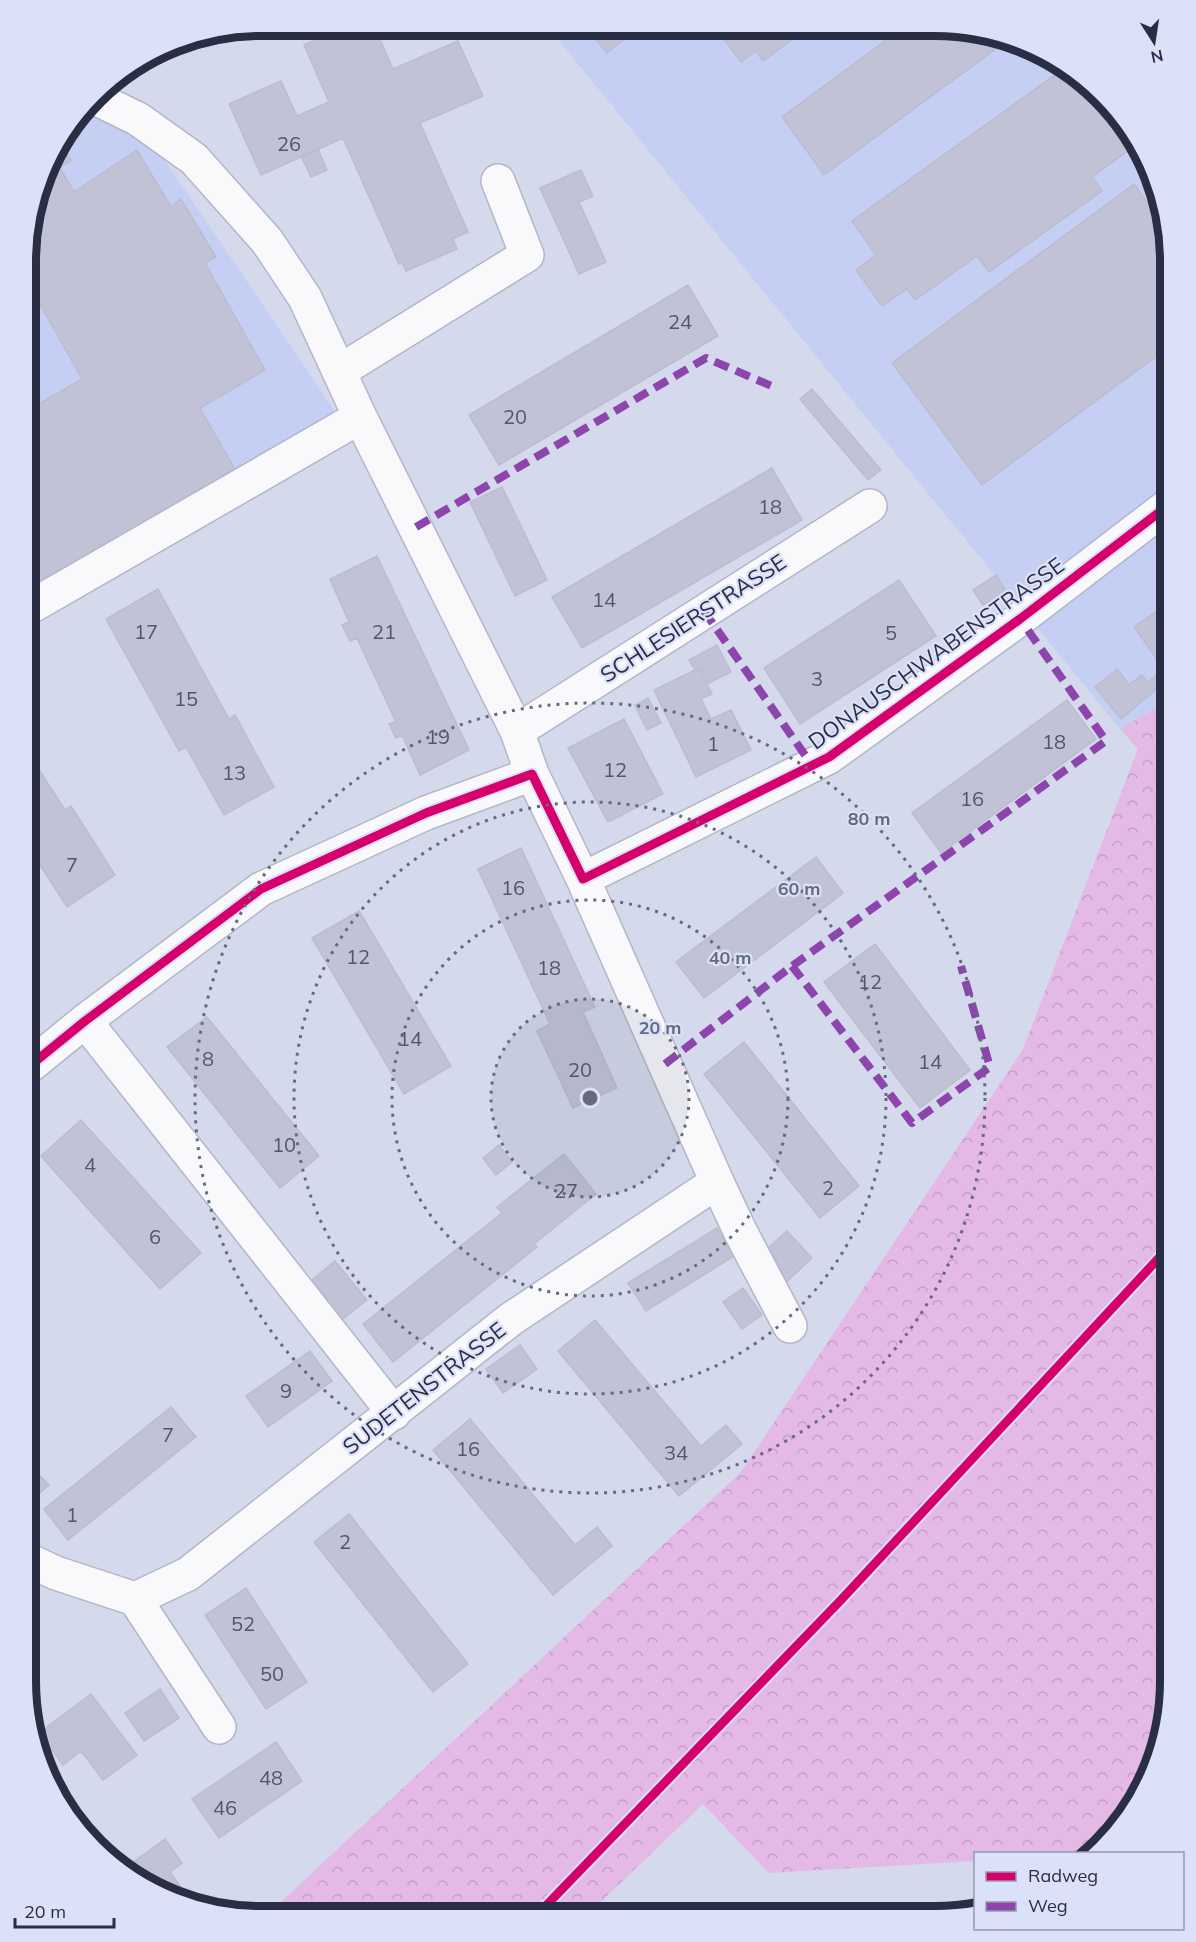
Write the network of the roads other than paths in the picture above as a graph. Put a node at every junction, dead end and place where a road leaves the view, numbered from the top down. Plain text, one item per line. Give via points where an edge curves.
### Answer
1 (102, 102) edge
2 (498, 181) dead end
3 (340, 371) junction
4 (365, 425) junction
5 (870, 506) dead end
6 (1160, 512) edge
7 (36, 604) edge
8 (517, 730) junction
9 (532, 774) junction
10 (584, 879) junction
11 (85, 1021) junction
12 (36, 1061) edge
13 (717, 1182) junction
14 (790, 1326) dead end
15 (394, 1413) junction
16 (36, 1564) edge
17 (135, 1599) junction
18 (219, 1727) dead end

1 - 3 street via 138,119 194,159 267,241 305,298
2 - 3 street via 527,255
3 - 4 street
4 - 7 street
4 - 8 street
5 - 8 street, SCHLESIERSTRASSE
6 - 10 street, DONAUSCHWABENSTRASSE via 829,757
8 - 9 street
9 - 10 street
9 - 11 street via 426,813 261,889
10 - 13 street
11 - 12 street
11 - 15 street
13 - 14 street
13 - 15 street, SUDETENSTRASSE via 511,1319
15 - 17 street, SUDETENSTRASSE via 188,1574
16 - 17 street
17 - 18 street

